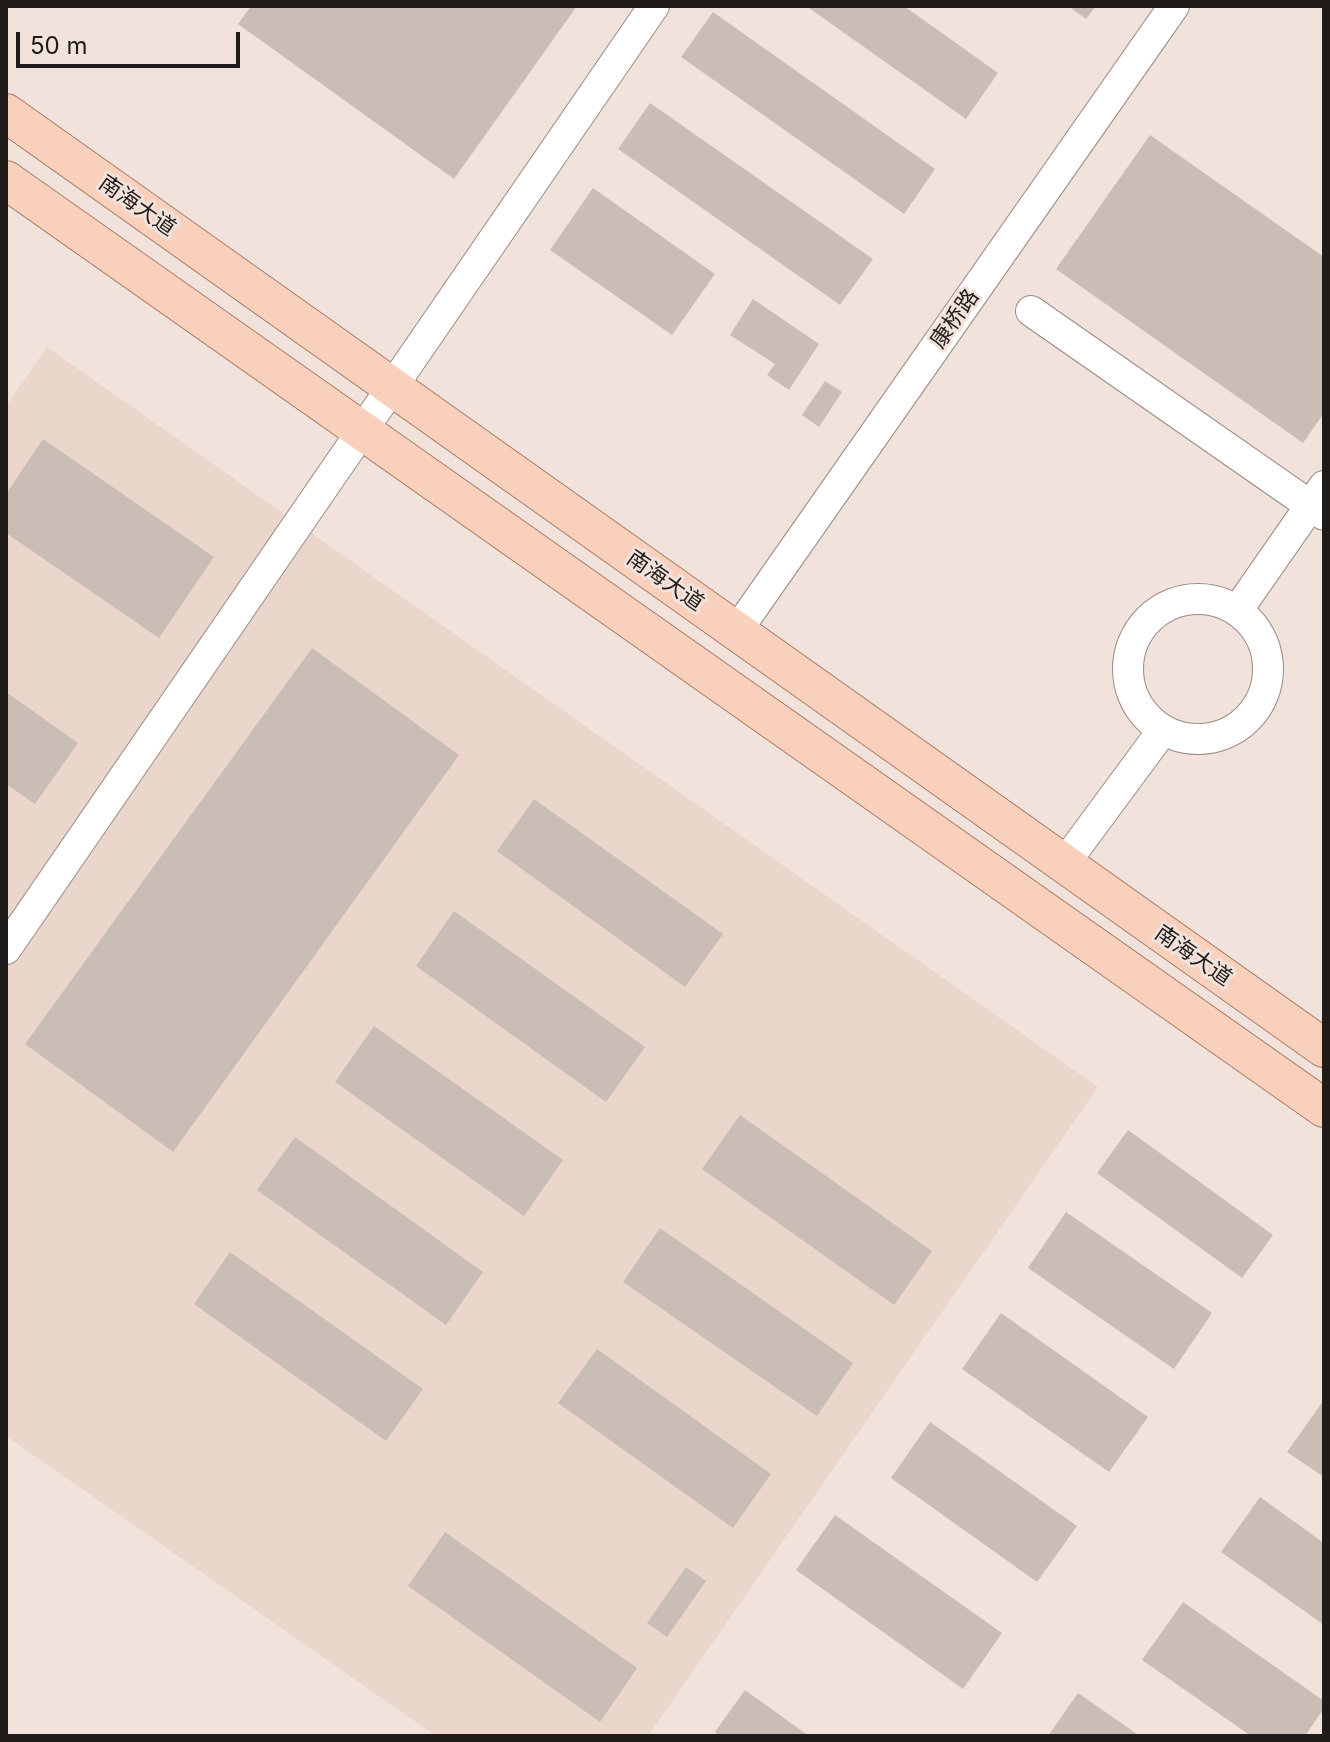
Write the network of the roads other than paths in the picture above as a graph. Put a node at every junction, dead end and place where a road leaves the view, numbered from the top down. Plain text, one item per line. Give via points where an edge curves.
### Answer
1 (654, 6) edge
2 (1174, 6) edge
3 (6, 113) edge
4 (6, 180) edge
5 (1031, 311) dead end
6 (392, 387) junction
7 (362, 431) junction
8 (1319, 502) edge
9 (1237, 611) junction
10 (736, 632) junction
11 (1163, 730) junction
12 (1064, 864) junction
13 (6, 949) edge
14 (1324, 1048) edge
15 (1324, 1108) edge

1 - 6 street
2 - 10 street, 康桥路
3 - 6 main road, 南海大道
4 - 7 main road
5 - 8 street
6 - 7 street
6 - 10 main road, 南海大道
7 - 13 street
7 - 15 main road
8 - 9 street
9 - 11 street via 1255,627 1269,673 1251,716 1232,731 1209,739
9 - 11 street via 1215,601 1190,599 1166,606 1146,621 1133,643 1128,667 1132,692 1144,714
10 - 12 main road, 南海大道
11 - 12 street
12 - 14 main road, 南海大道

